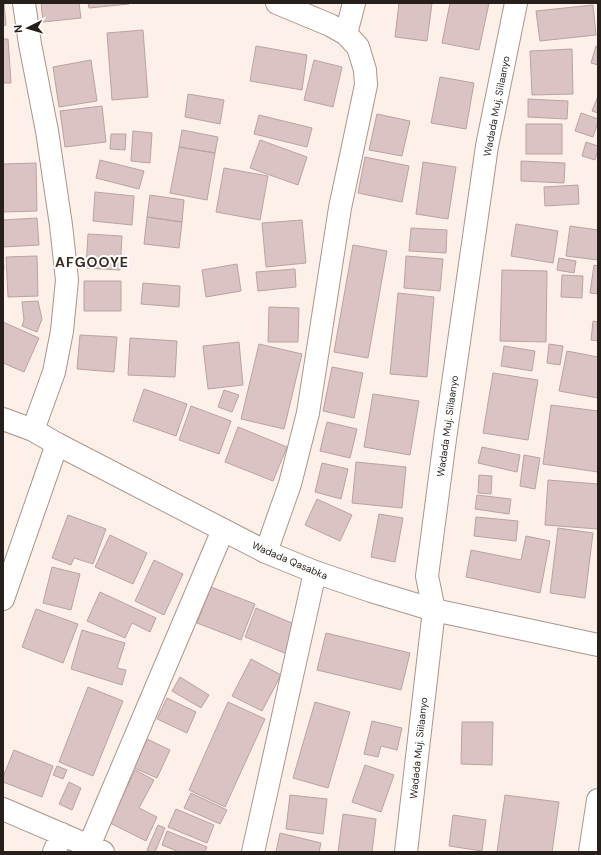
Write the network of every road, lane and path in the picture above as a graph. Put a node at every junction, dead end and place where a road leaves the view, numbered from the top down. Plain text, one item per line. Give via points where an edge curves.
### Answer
1 (24, 3) edge
2 (277, 3) edge
3 (354, 3) edge
4 (516, 3) edge
5 (346, 34) junction
6 (3, 419) edge
7 (33, 430) junction
8 (57, 444) junction
9 (223, 530) junction
10 (266, 552) junction
11 (315, 572) junction
12 (3, 599) edge
13 (434, 610) junction
14 (598, 645) edge
15 (598, 800) edge
16 (3, 809) edge
17 (58, 843) edge
18 (96, 849) edge
19 (253, 852) edge
20 (406, 852) edge
21 (590, 852) edge

1 - 7 street via 47,131 67,280 62,331 54,372
2 - 5 street
3 - 5 street
4 - 13 street, Wadada Muj. Siilaanyo via 487,146 445,438 427,576
5 - 10 street via 358,47 365,70 366,85 340,208 308,413 290,484
6 - 7 street, Wadada Qasabka
7 - 8 street, Wadada Qasabka
8 - 9 street, Wadada Qasabka
8 - 12 street
9 - 10 street, Wadada Qasabka
9 - 18 street
10 - 11 street, Wadada Qasabka
11 - 13 street, Wadada Qasabka
11 - 19 street
13 - 14 street, Wadada Qasabka
13 - 20 street, Wadada Muj. Siilaanyo
15 - 21 street
16 - 17 street
17 - 18 street

